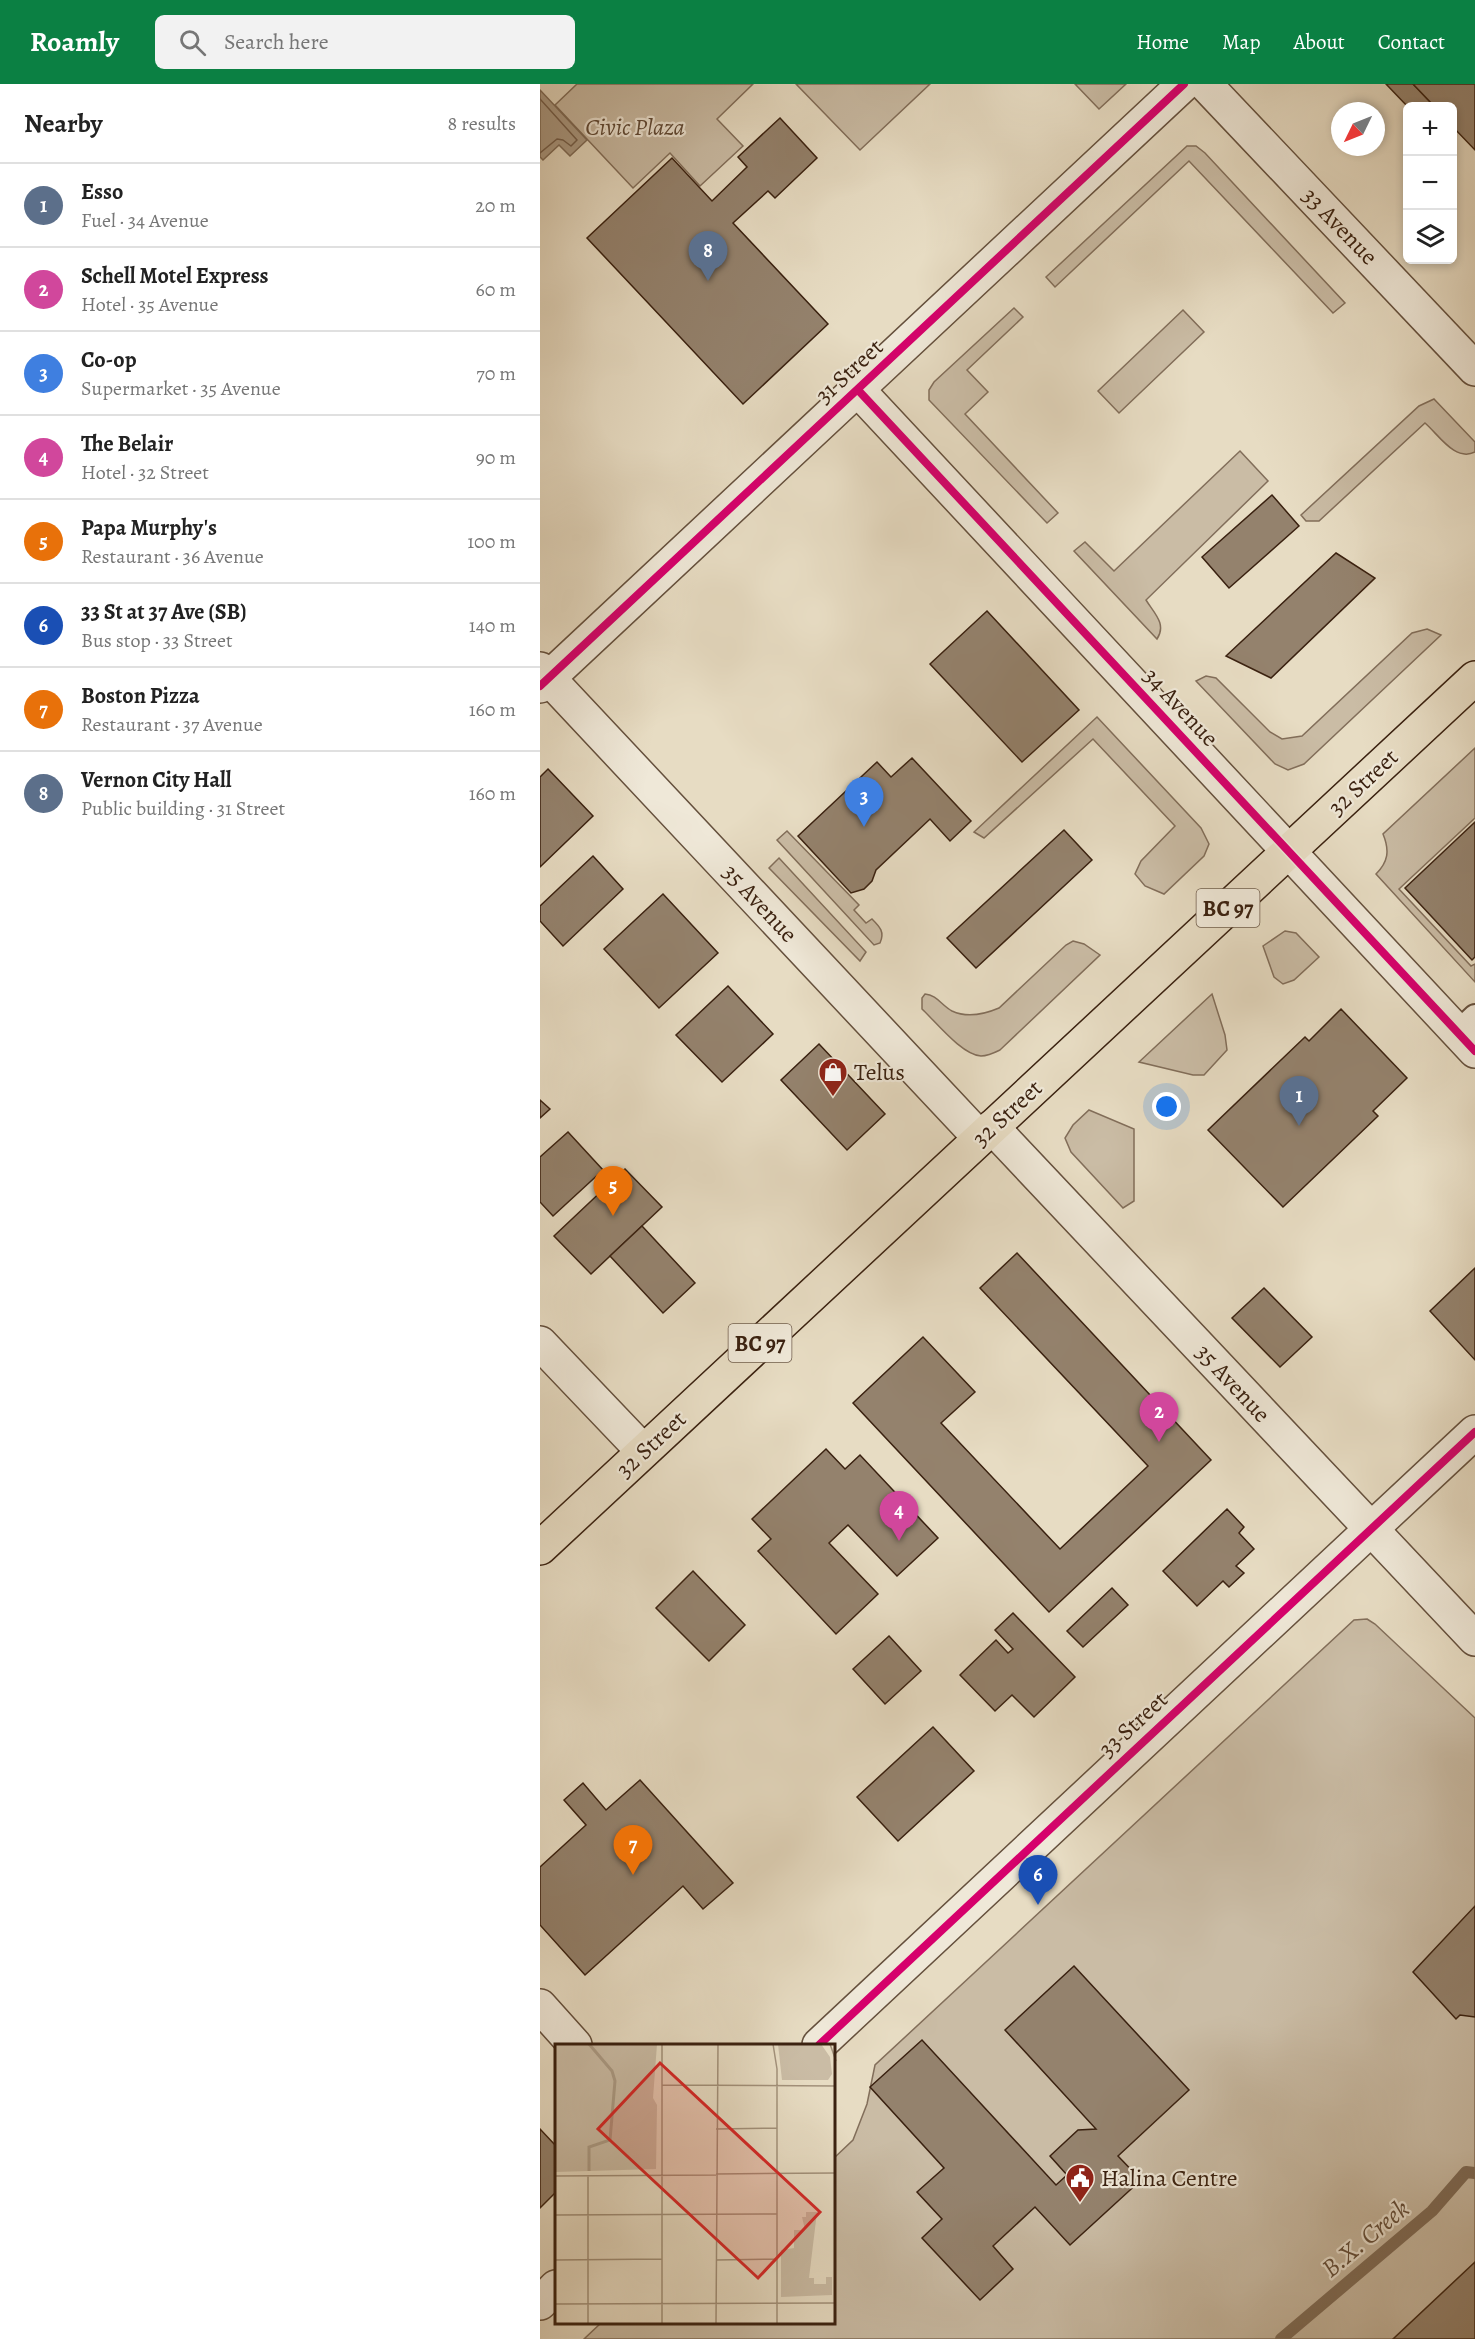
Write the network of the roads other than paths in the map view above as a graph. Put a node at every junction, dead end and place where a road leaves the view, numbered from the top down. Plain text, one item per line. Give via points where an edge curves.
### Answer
1 (1184, 84) edge
2 (1205, 84) edge
3 (1475, 369) edge
4 (858, 390) junction
5 (543, 678) edge
6 (1475, 678) edge
7 (1289, 851) junction
8 (1469, 1033) edge
9 (986, 1132) junction
10 (540, 1343) edge
11 (1475, 1432) edge
12 (643, 1451) junction
13 (1372, 1530) junction
14 (540, 1548) edge
15 (1475, 1639) edge
16 (540, 2006) edge
17 (574, 2044) edge
18 (820, 2044) edge
19 (555, 2288) edge
20 (540, 2303) edge

1 - 4 street, 31 Street
2 - 3 street, 33 Avenue
4 - 5 street, 31 Street
4 - 7 street, 34 Avenue
5 - 9 street, 35 Avenue
6 - 7 highway, 32 Street / BC 97
7 - 8 street, 34 Avenue
7 - 9 highway, 32 Street / BC 97
9 - 12 highway, 32 Street / BC 97
9 - 13 street, 35 Avenue
10 - 12 street
11 - 13 street, 33 Street
12 - 14 highway, 32 Street / BC 97
13 - 15 street, 35 Avenue
13 - 18 street, 33 Street
16 - 17 street
19 - 20 street

